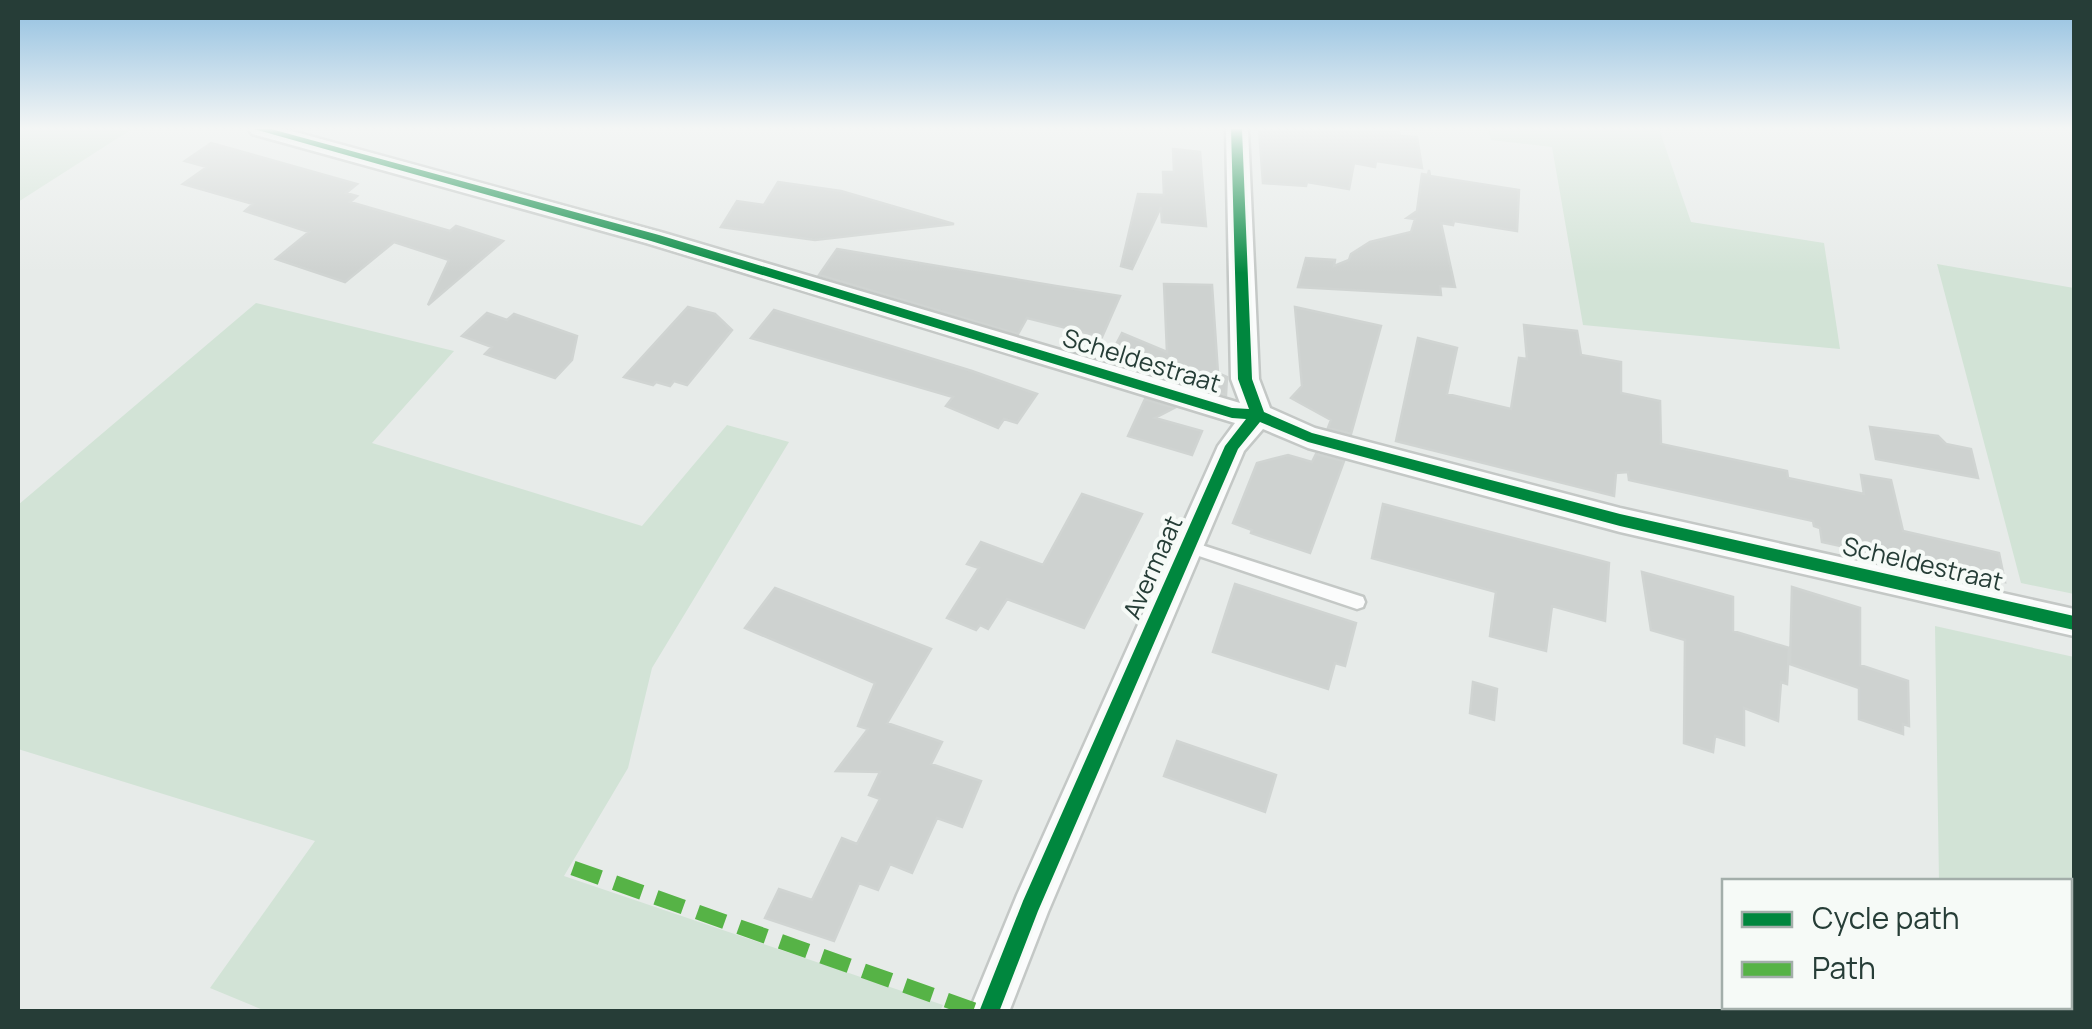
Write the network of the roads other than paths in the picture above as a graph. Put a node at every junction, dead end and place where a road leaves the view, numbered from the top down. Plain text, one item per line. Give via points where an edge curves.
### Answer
1 (436, 177) edge
2 (1239, 177) edge
3 (1258, 415) junction
4 (1189, 547) junction
5 (1357, 602) dead end
6 (2074, 624) edge
7 (989, 1012) edge

1 - 3 street, Scheldestraat via 1232,413
2 - 3 street via 1245,379
3 - 4 street, Avermaat via 1232,446
3 - 6 street, Scheldestraat via 1308,437 1620,520
4 - 5 lane
4 - 7 street, Avermaat

